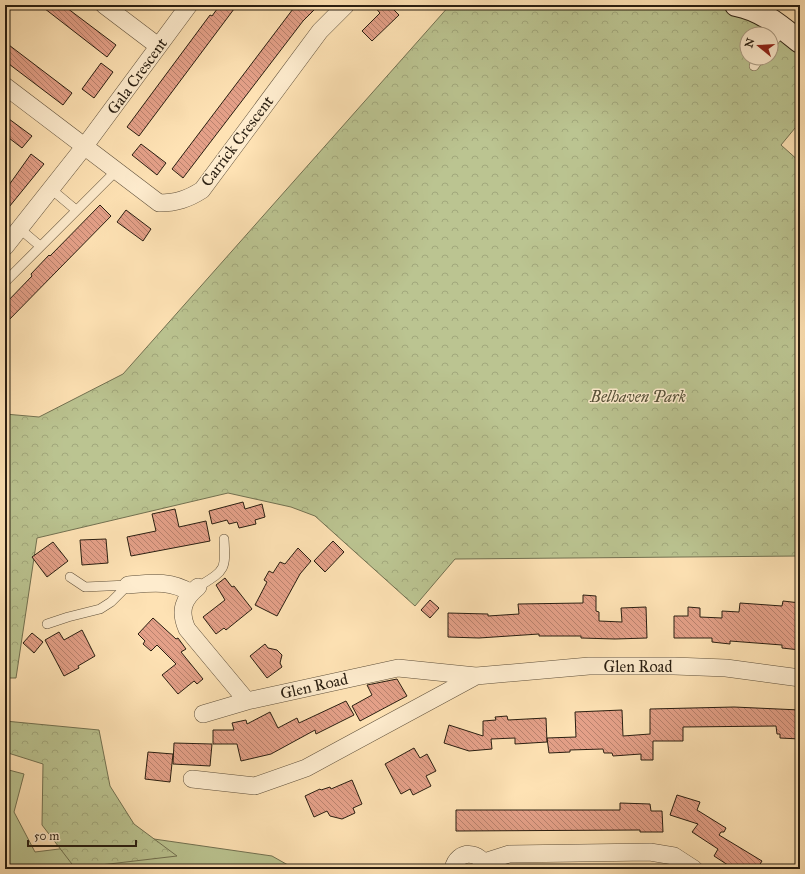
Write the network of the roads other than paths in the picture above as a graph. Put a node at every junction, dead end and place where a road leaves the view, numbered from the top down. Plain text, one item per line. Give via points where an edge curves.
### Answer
1 (104, 5) edge
2 (190, 5) edge
3 (346, 5) edge
4 (736, 5) edge
5 (785, 39) edge
6 (158, 46) junction
7 (5, 86) edge
8 (84, 147) junction
9 (116, 171) junction
10 (51, 189) junction
11 (76, 210) junction
12 (20, 229) junction
13 (40, 246) junction
14 (5, 247) edge
15 (5, 282) edge
16 (224, 539) dead end
17 (70, 576) dead end
18 (128, 585) junction
19 (195, 590) junction
20 (47, 624) dead end
21 (476, 676) junction
22 (800, 678) edge
23 (247, 702) junction
24 (203, 714) dead end
25 (192, 779) dead end
26 (485, 866) edge
27 (453, 869) edge
28 (694, 869) edge

1 - 6 street
2 - 6 street, Gala Crescent
3 - 9 street, Carrick Crescent via 320,31 202,190 190,198 172,203 159,203
4 - 5 street via 764,14
6 - 8 street, Gala Crescent
7 - 8 street
8 - 9 street, Carrick Crescent
8 - 10 street, Gala Crescent
9 - 11 lane
10 - 11 lane
10 - 12 street, Gala Crescent
11 - 13 lane
12 - 13 lane
12 - 14 street, Gala Crescent
13 - 15 lane
16 - 19 lane via 223,568 220,573
17 - 18 lane via 85,586
18 - 19 street via 179,585
18 - 20 lane via 100,609
19 - 23 street via 188,595 183,608 183,619 187,629
21 - 22 street, Glen Road via 589,666 674,666 726,668
21 - 23 street, Glen Road via 398,668
21 - 25 street, Glen Road via 306,768 255,786
23 - 24 street, Glen Road
26 - 27 street via 478,856 466,854 457,859
26 - 28 street via 509,854 650,852 674,856

